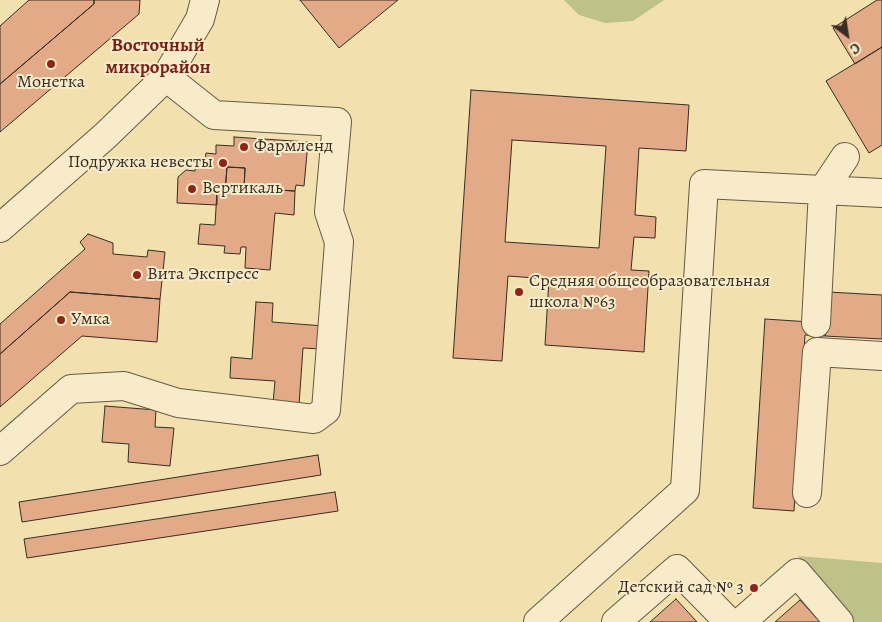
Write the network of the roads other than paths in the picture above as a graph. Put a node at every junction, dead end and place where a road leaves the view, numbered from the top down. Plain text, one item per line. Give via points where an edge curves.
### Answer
1 (206, 0) edge
2 (166, 77) junction
3 (845, 157) dead end
4 (823, 190) junction
5 (882, 193) edge
6 (0, 228) edge
7 (816, 337) junction
8 (882, 356) edge
9 (0, 451) edge
10 (807, 493) dead end
11 (538, 622) edge
12 (616, 622) edge
13 (729, 622) edge
14 (741, 622) edge
15 (839, 622) edge

1 - 2 street via 200,19
2 - 6 street via 105,136
2 - 9 street via 214,115 337,122 328,212 339,242 326,410 314,419 178,403 124,386 71,389
3 - 4 street
4 - 5 street
4 - 7 street
4 - 11 street via 704,184 684,490
7 - 8 street
7 - 10 street
12 - 13 street via 677,569
14 - 15 street via 797,573

